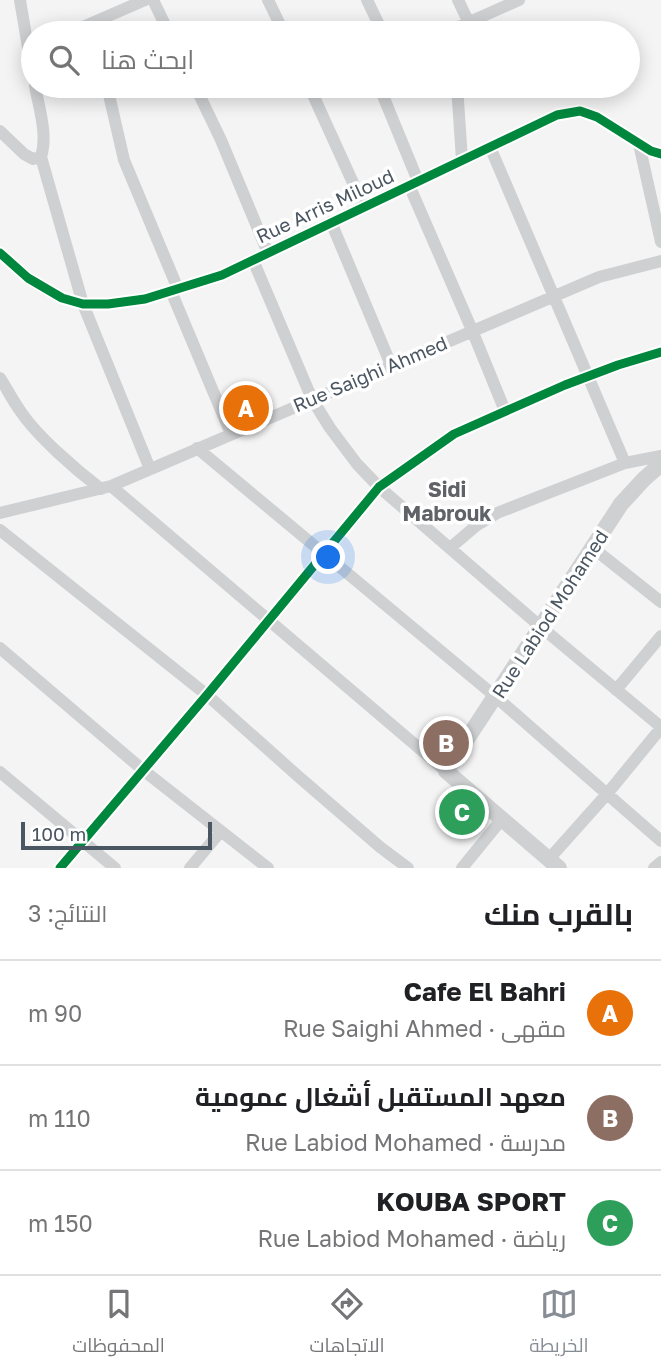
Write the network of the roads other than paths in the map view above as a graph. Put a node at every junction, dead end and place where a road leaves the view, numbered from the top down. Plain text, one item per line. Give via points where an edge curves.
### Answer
1 (20, 0) edge
2 (145, 0) edge
3 (153, 0) edge
4 (268, 0) edge
5 (366, 0) edge
6 (458, 0) edge
7 (519, 0) edge
8 (25, 21) edge
9 (108, 21) edge
10 (163, 21) edge
11 (278, 21) edge
12 (377, 21) edge
13 (468, 21) edge
14 (473, 21) edge
15 (37, 98) edge
16 (110, 98) edge
17 (201, 98) edge
18 (314, 98) edge
19 (383, 98) edge
20 (458, 98) edge
21 (0, 131) edge
22 (639, 144) junction
23 (490, 147) junction
24 (661, 154) edge
25 (41, 157) junction
26 (463, 160) junction
27 (413, 183) junction
28 (364, 207) junction
29 (331, 222) junction
30 (661, 242) edge
31 (0, 253) edge
32 (268, 253) junction
33 (253, 260) junction
34 (661, 261) edge
35 (174, 290) junction
36 (554, 296) junction
37 (83, 304) junction
38 (472, 330) junction
39 (661, 352) edge
40 (391, 365) junction
41 (589, 376) junction
42 (0, 378) edge
43 (312, 399) junction
44 (505, 411) junction
45 (230, 434) junction
46 (197, 448) junction
47 (661, 456) edge
48 (625, 463) junction
49 (661, 464) edge
50 (150, 469) junction
51 (106, 487) junction
52 (379, 487) junction
53 (0, 513) edge
54 (0, 530) edge
55 (450, 548) junction
56 (593, 548) junction
57 (324, 554) junction
58 (661, 603) edge
59 (268, 619) junction
60 (541, 627) junction
61 (661, 636) edge
62 (0, 648) edge
63 (616, 690) junction
64 (207, 695) junction
65 (496, 697) junction
66 (661, 728) edge
67 (143, 770) junction
68 (446, 771) junction
69 (0, 772) edge
70 (607, 794) junction
71 (502, 819) junction
72 (221, 831) junction
73 (83, 841) junction
74 (661, 841) edge
75 (661, 862) edge
76 (554, 864) edge
77 (60, 868) edge
78 (115, 868) edge
79 (190, 868) edge
80 (268, 868) edge
81 (408, 868) edge
82 (462, 868) edge
83 (654, 868) edge

1 - 8 street
2 - 9 street
3 - 10 street
4 - 11 street
5 - 12 street
6 - 13 street
7 - 14 street
15 - 25 street
16 - 35 street via 124,160
17 - 32 street
18 - 28 street
19 - 27 street
20 - 26 street
21 - 25 street via 24,154
22 - 23 street, Rue Arris Miloud via 580,111 558,115
22 - 24 street, Rue Arris Miloud
22 - 30 street
23 - 26 street, Rue Arris Miloud
23 - 36 street
25 - 37 street
26 - 27 street, Rue Arris Miloud
27 - 28 street, Rue Arris Miloud
27 - 38 street
28 - 29 street, Rue Arris Miloud
29 - 32 street, Rue Arris Miloud
29 - 40 street
31 - 37 street, Rue Arris Miloud via 28,278 62,298
32 - 33 street, Rue Arris Miloud
33 - 35 street, Rue Arris Miloud
33 - 43 street
34 - 36 street, Rue Saighi Ahmed via 599,277
35 - 37 street, Rue Arris Miloud via 145,299
35 - 45 street
36 - 38 street, Rue Saighi Ahmed
36 - 41 street
37 - 50 street
38 - 40 street, Rue Saighi Ahmed
38 - 44 street
39 - 41 street
40 - 43 street, Rue Saighi Ahmed
41 - 44 street
41 - 48 street
42 - 51 street via 43,437 89,479
43 - 45 street, Rue Saighi Ahmed
43 - 52 street via 357,464
44 - 52 street via 454,434
45 - 46 street, Rue Saighi Ahmed
46 - 50 street, Rue Saighi Ahmed
46 - 57 street
47 - 48 street
48 - 55 street via 498,513
49 - 56 street, Rue Labiod Mohamed via 621,504
50 - 51 street, Rue Saighi Ahmed
51 - 53 street, Rue Saighi Ahmed
51 - 59 street
52 - 55 street
52 - 57 street
54 - 64 street
55 - 60 street
56 - 58 street
56 - 60 street, Rue Labiod Mohamed
57 - 59 street
57 - 65 street
59 - 64 street
59 - 68 street
60 - 63 street
60 - 65 street, Rue Labiod Mohamed
61 - 63 street
62 - 67 street
63 - 66 street
64 - 67 street
64 - 81 street
65 - 68 street, Rue Labiod Mohamed
65 - 70 street
66 - 70 street
67 - 72 street
67 - 73 street
68 - 71 street
69 - 73 street
70 - 74 street
70 - 76 street
71 - 76 street
71 - 82 street
72 - 79 street
72 - 80 street
73 - 77 street
73 - 78 street
75 - 83 street

